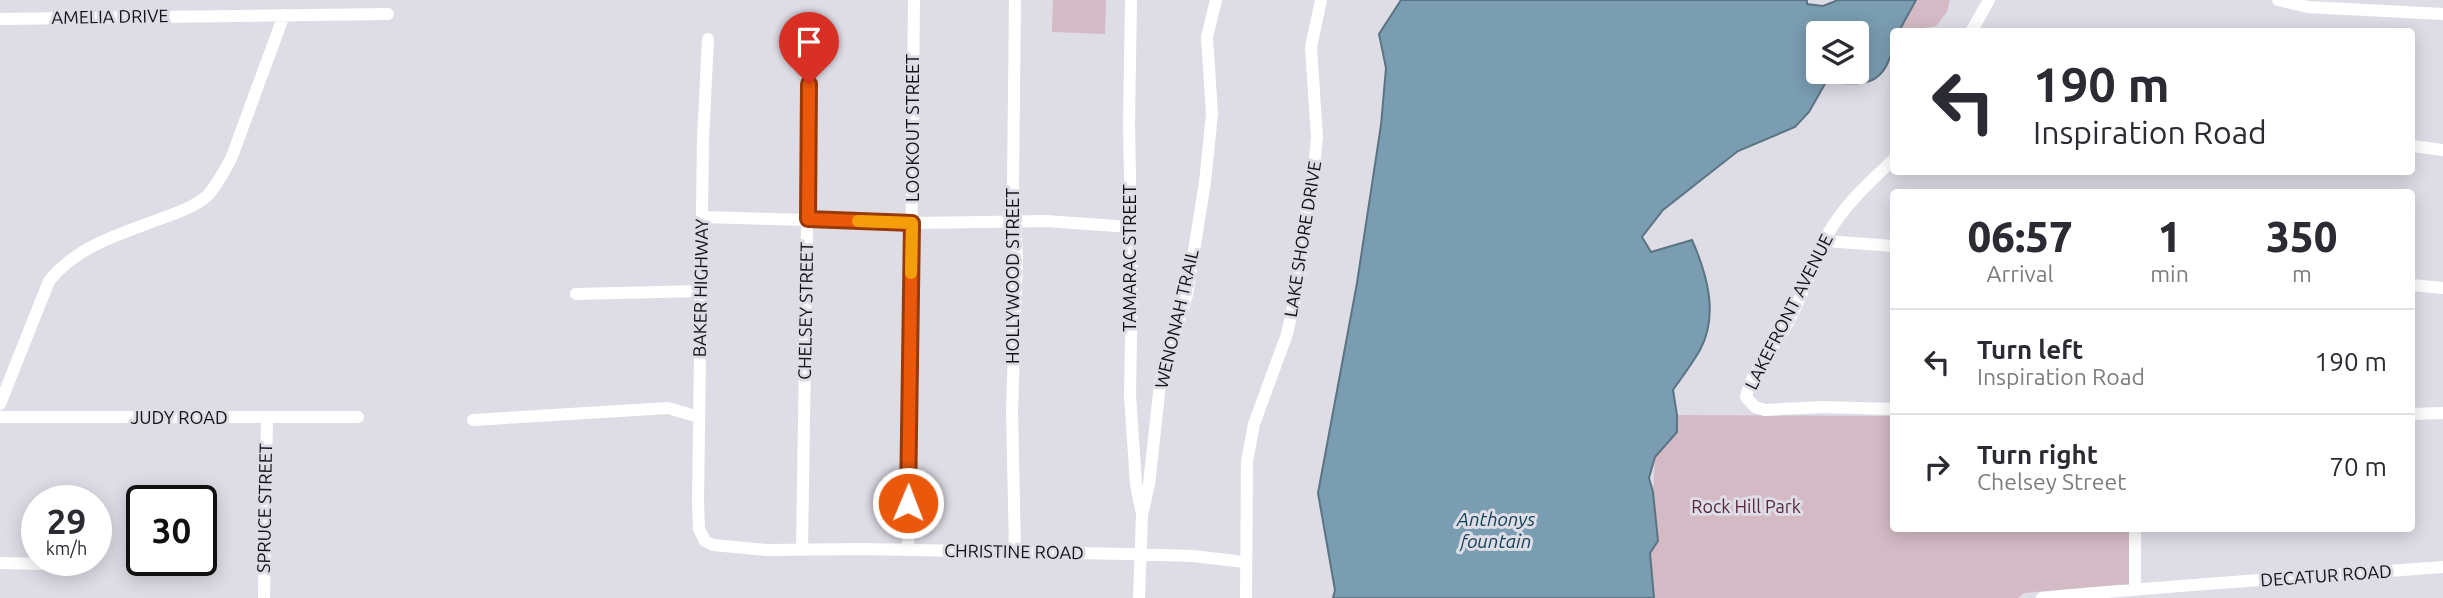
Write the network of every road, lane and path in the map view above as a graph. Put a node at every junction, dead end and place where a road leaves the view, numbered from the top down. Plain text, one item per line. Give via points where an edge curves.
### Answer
1 (914, 0) edge
2 (1015, 0) edge
3 (1131, 0) edge
4 (1216, 0) edge
5 (1321, 0) edge
6 (1989, 0) edge
7 (2286, 1) edge
8 (388, 14) dead end
9 (2443, 14) edge
10 (284, 15) junction
11 (0, 19) edge
12 (1973, 28) edge
13 (810, 30) dead end
14 (708, 39) dead end
15 (2415, 146) edge
16 (2443, 150) edge
17 (1890, 163) edge
18 (702, 217) junction
19 (808, 219) junction
20 (1015, 221) junction
21 (912, 223) junction
22 (1131, 227) junction
23 (1825, 241) junction
24 (1890, 246) edge
25 (2415, 285) edge
26 (2443, 288) edge
27 (700, 291) junction
28 (576, 294) dead end
29 (0, 404) edge
30 (1890, 410) edge
31 (2443, 413) edge
32 (2415, 414) edge
33 (0, 417) edge
34 (358, 417) dead end
35 (699, 417) junction
36 (267, 418) junction
37 (473, 421) dead end
38 (1142, 515) junction
39 (2135, 532) edge
40 (702, 538) joint
41 (802, 550) junction
42 (908, 550) junction
43 (1015, 551) junction
44 (1141, 555) junction
45 (1245, 562) junction
46 (0, 563) edge
47 (21, 563) edge
48 (2443, 567) edge
49 (2135, 589) junction
50 (264, 598) edge
51 (1139, 598) edge
52 (1246, 598) edge
53 (2042, 598) edge

1 - 21 street, LOOKOUT STREET
2 - 20 street, HOLLYWOOD STREET
3 - 22 street, TAMARAC STREET
4 - 38 street, WENONAH TRAIL via 1207,37 1212,114 1205,182 1187,295 1160,384
5 - 45 street, LAKE SHORE DRIVE via 1311,47 1317,138 1300,276 1287,334 1248,447
6 - 12 street
7 - 9 street via 2321,8
8 - 10 street, AMELIA DRIVE
10 - 11 street, AMELIA DRIVE
10 - 29 street via 219,181 182,211 115,236 62,265 49,281
13 - 19 street, CHELSEY STREET
14 - 18 street, BAKER HIGHWAY
15 - 16 street
17 - 23 street, LAKEFRONT AVENUE via 1840,215
18 - 19 street
18 - 27 street, BAKER HIGHWAY
19 - 21 street
19 - 41 street, CHELSEY STREET
20 - 21 street
20 - 22 street
20 - 43 street, HOLLYWOOD STREET
21 - 42 street, LOOKOUT STREET
22 - 38 street, TAMARAC STREET via 1130,395
23 - 24 street
23 - 30 street, LAKEFRONT AVENUE via 1746,397 1765,410
25 - 26 street
27 - 28 street
27 - 35 street, BAKER HIGHWAY
31 - 32 street
33 - 36 street, JUDY ROAD
34 - 36 street, JUDY ROAD
35 - 37 street via 668,408
35 - 40 street, BAKER HIGHWAY
36 - 50 street, SPRUCE STREET
38 - 44 street, WENONAH TRAIL
39 - 49 street
40 - 41 street, CHRISTINE ROAD via 713,545
41 - 42 street, CHRISTINE ROAD
42 - 43 street, CHRISTINE ROAD
43 - 44 street, CHRISTINE ROAD
44 - 45 street, CHRISTINE ROAD
44 - 51 street, WENONAH TRAIL
45 - 52 street, LAKE SHORE DRIVE
46 - 47 street
48 - 49 street, DECATUR ROAD
49 - 53 street, DECATUR ROAD

